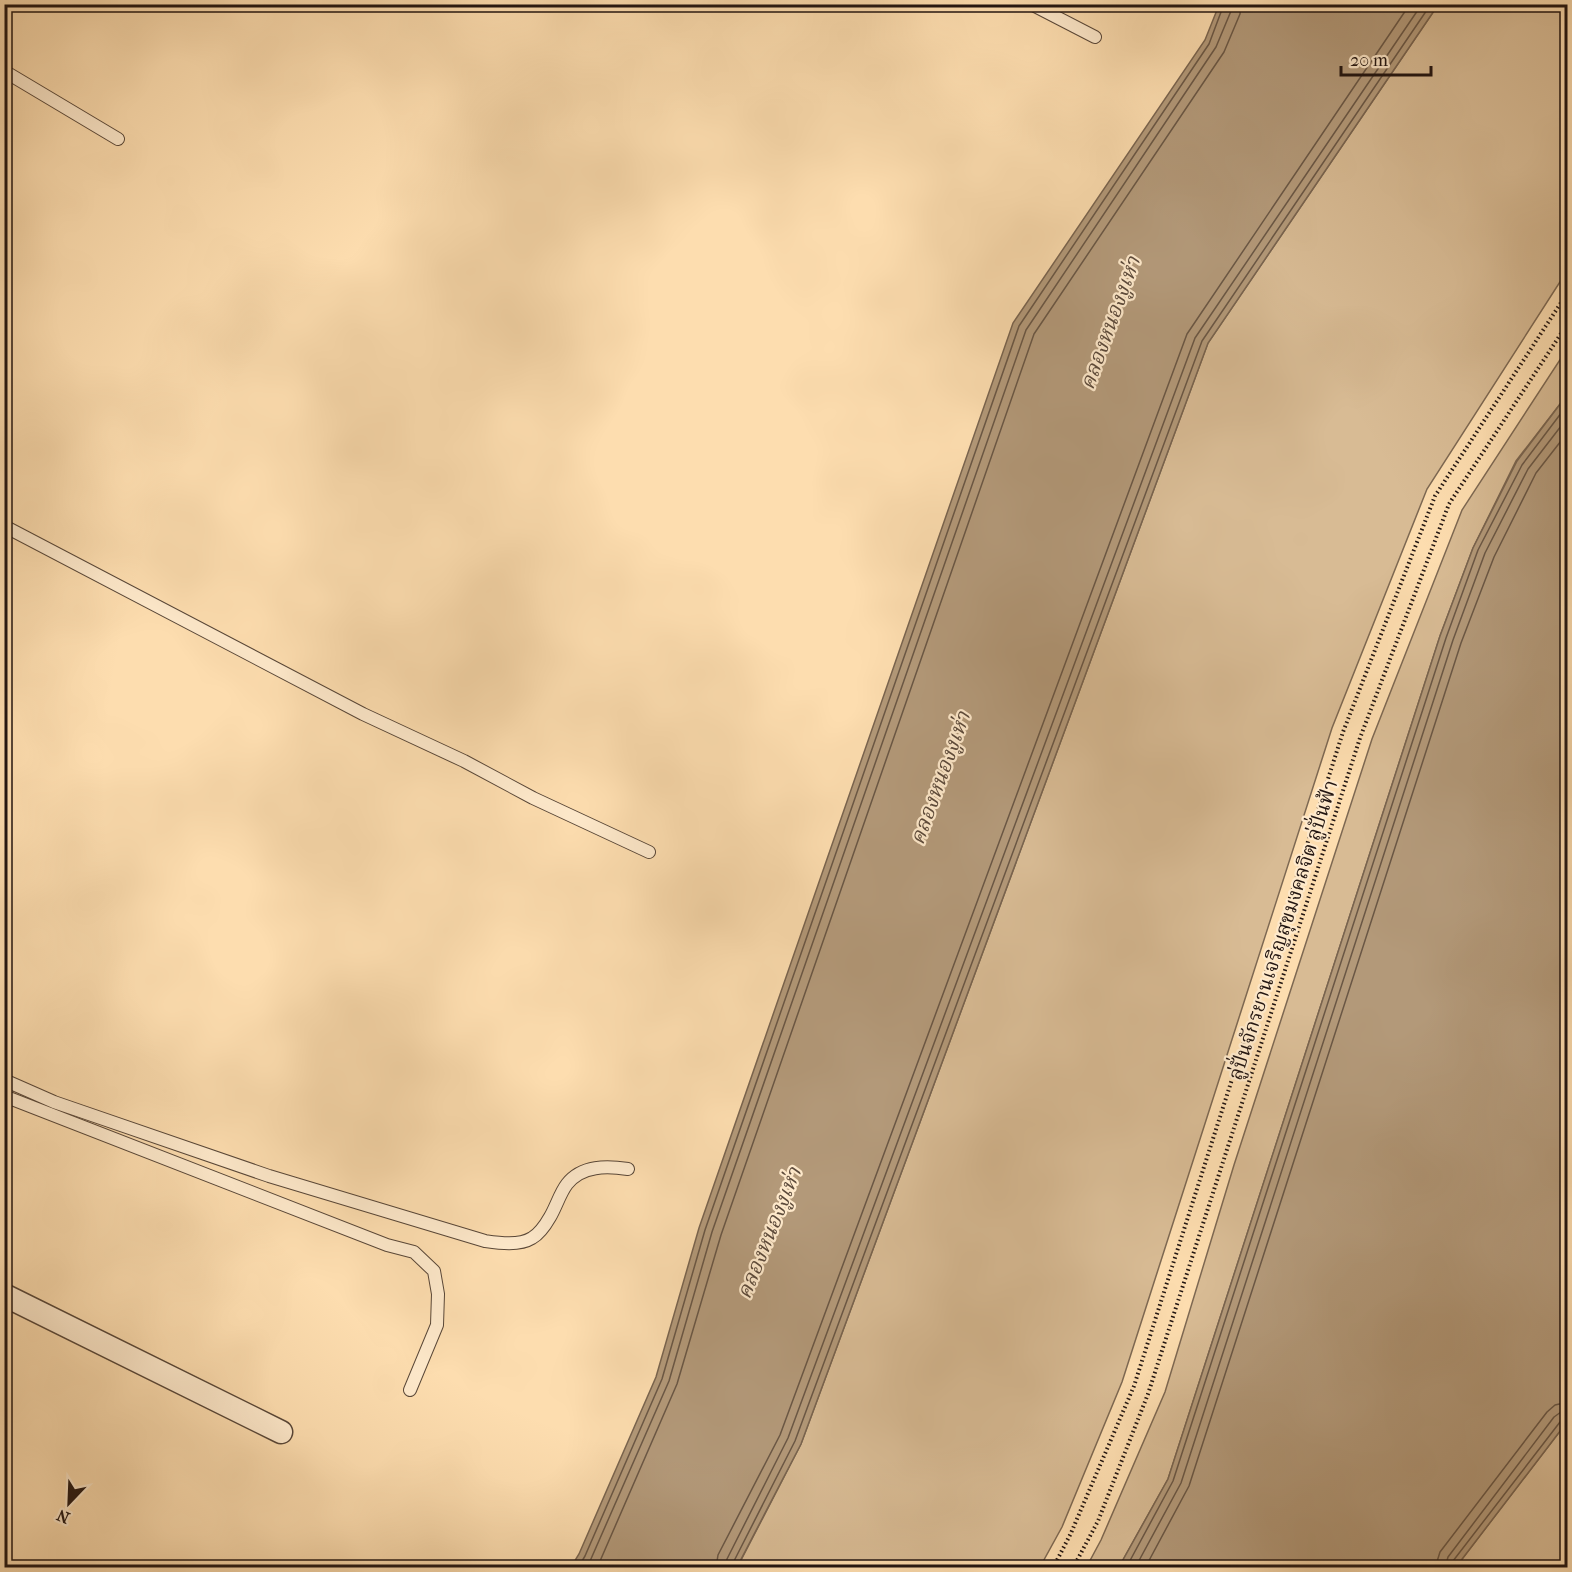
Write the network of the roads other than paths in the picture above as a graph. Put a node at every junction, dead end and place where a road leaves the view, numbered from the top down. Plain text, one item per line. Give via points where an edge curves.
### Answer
1 (1031, 4) edge
2 (1095, 37) dead end
3 (4, 71) edge
4 (118, 139) dead end
5 (4, 526) edge
6 (649, 852) dead end
7 (4, 1080) edge
8 (4, 1096) edge
9 (628, 1169) dead end
10 (4, 1295) edge
11 (410, 1390) dead end
12 (281, 1432) dead end

1 - 2 lane
3 - 4 lane
5 - 6 lane via 363,714
7 - 9 lane via 54,1102 269,1176 485,1241 532,1239 546,1224 566,1185 574,1178 592,1168
8 - 11 lane via 387,1245 414,1252 434,1271 438,1294 437,1325
10 - 12 street

